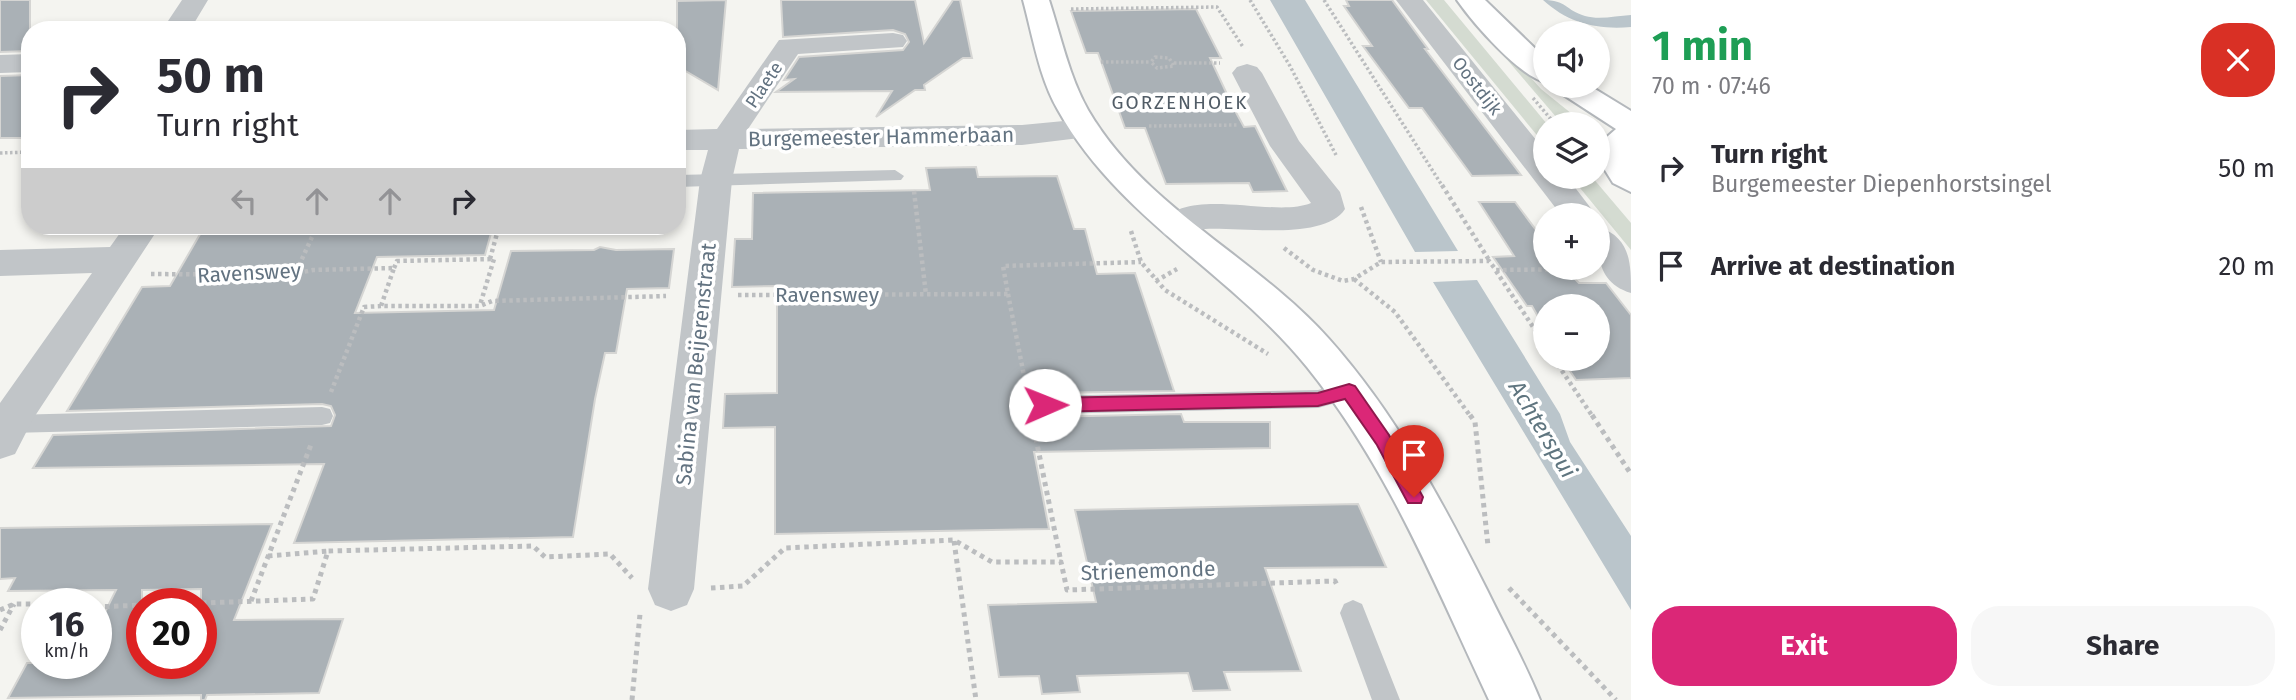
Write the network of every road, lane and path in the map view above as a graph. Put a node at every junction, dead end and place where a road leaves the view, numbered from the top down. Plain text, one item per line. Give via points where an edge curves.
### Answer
1 (195, 0) edge
2 (1036, 0) edge
3 (1250, 0) edge
4 (1324, 0) edge
5 (1409, 0) edge
6 (1470, 0) edge
7 (1067, 9) dead end
8 (182, 21) edge
9 (893, 41) dead end
10 (1101, 62) dead end
11 (1151, 62) junction
12 (21, 63) edge
13 (1174, 63) junction
14 (1247, 63) junction
15 (1533, 63) edge
16 (0, 64) edge
17 (1563, 98) edge
18 (1582, 98) edge
19 (1273, 125) junction
20 (1149, 126) dead end
21 (1615, 129) edge
22 (1085, 130) junction
23 (726, 139) junction
24 (686, 140) edge
25 (21, 152) edge
26 (0, 153) edge
27 (1533, 157) edge
28 (1342, 166) dead end
29 (895, 176) joint
30 (716, 180) junction
31 (686, 181) edge
32 (1631, 181) edge
33 (1558, 189) edge
34 (1358, 201) dead end
35 (1570, 203) edge
36 (1245, 217) junction
37 (1176, 226) junction
38 (1130, 228) dead end
39 (137, 235) edge
40 (313, 235) edge
41 (497, 235) edge
42 (1610, 254) edge
43 (490, 259) junction
44 (1489, 261) junction
45 (1141, 262) junction
46 (1381, 262) junction
47 (0, 263) edge
48 (1185, 265) dead end
49 (394, 268) junction
50 (1496, 270) junction
51 (114, 271) junction
52 (296, 273) junction
53 (1626, 274) edge
54 (1353, 279) junction
55 (1156, 281) junction
56 (704, 295) junction
57 (926, 295) junction
58 (480, 306) junction
59 (1533, 327) edge
60 (1273, 358) dead end
61 (1563, 371) edge
62 (1349, 391) junction
63 (1045, 405) dead end
64 (322, 416) dead end
65 (5, 432) edge
66 (1631, 474) edge
67 (954, 540) junction
68 (328, 551) junction
69 (268, 556) dead end
70 (1492, 558) dead end
71 (1503, 579) dead end
72 (657, 589) junction
73 (217, 602) edge
74 (14, 604) junction
75 (21, 604) edge
76 (0, 610) edge
77 (1353, 614) joint
78 (0, 630) edge
79 (632, 700) edge
80 (976, 700) edge
81 (1386, 700) edge
82 (1515, 700) edge
83 (1616, 700) edge

1 - 8 street
2 - 22 street via 1065,93
3 - 28 path
4 - 44 path
5 - 27 street, Oostdijk
6 - 15 street
7 - 14 path via 1217,7
9 - 23 street, Plaete via 789,46
10 - 11 path
11 - 13 path via 1162,56
11 - 13 path via 1165,69
12 - 16 street
13 - 14 path
14 - 19 street
17 - 21 street
18 - 21 street
19 - 20 path
19 - 36 street via 1326,196 1328,209 1316,216
21 - 32 street via 1611,156
22 - 23 street, Burgemeester Hammerbaan via 1012,136
22 - 37 street via 1125,183
23 - 24 street, Burgemeester Hammerbaan
23 - 30 street, Sabina van Beijerenstraat
25 - 26 path
29 - 30 lane
29 - 57 path via 912,176
30 - 31 lane
30 - 56 street, Sabina van Beijerenstraat
33 - 35 street
34 - 46 path
36 - 37 street via 1197,217
36 - 54 path via 1313,270 1337,280
37 - 62 street via 1283,315
38 - 45 path
39 - 51 street
40 - 52 path
41 - 43 path
42 - 53 street
43 - 49 path, Ravenswey via 397,261
43 - 58 path via 494,259
44 - 46 path
44 - 50 path
45 - 55 path
45 - 57 path, Ravenswey via 1003,267 1008,295
46 - 54 path
47 - 51 street
48 - 55 path
49 - 52 path, Ravenswey
49 - 58 path, Ravenswey via 380,306
50 - 53 path
50 - 59 path
51 - 52 path, Ravenswey via 180,276
51 - 65 street
54 - 70 path via 1395,312 1475,422
55 - 60 path
56 - 57 path, Ravenswey
56 - 58 path, Ravenswey via 492,300
56 - 72 street, Sabina van Beijerenstraat
61 - 66 path
62 - 63 lane via 1318,399
62 - 82 street via 1407,482
64 - 65 lane
67 - 72 path via 785,548 743,586
67 - 77 path, Strienemonde via 992,562 1061,562 1067,590 1335,581
67 - 80 path
68 - 69 path
68 - 72 path via 533,546 545,557 610,554
68 - 73 path via 313,599
71 - 83 path
72 - 79 path
74 - 75 path
74 - 76 path
74 - 78 path
77 - 81 lane

